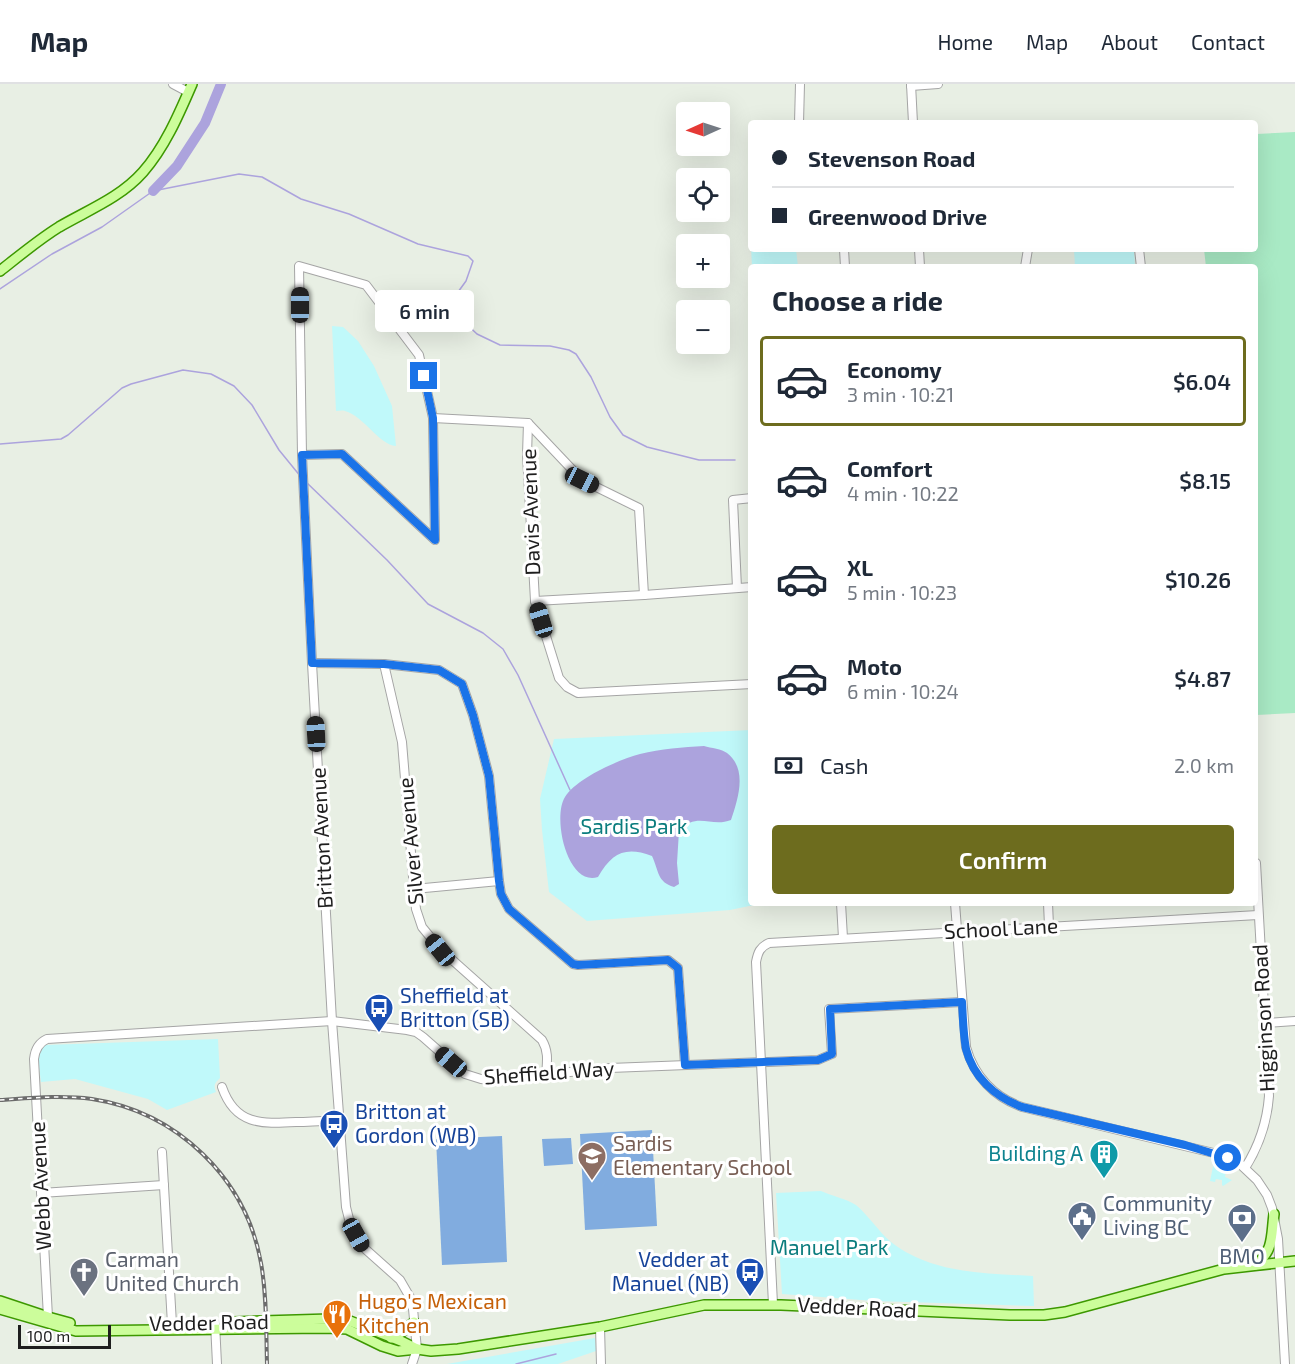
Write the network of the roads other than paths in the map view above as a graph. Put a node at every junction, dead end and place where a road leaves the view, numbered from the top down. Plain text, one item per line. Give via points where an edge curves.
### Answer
1 (173, 84) edge
2 (800, 84) edge
3 (938, 84) edge
4 (911, 85) edge
5 (190, 88) edge
6 (799, 120) edge
7 (913, 120) edge
8 (0, 271) edge
9 (433, 418) junction
10 (528, 423) junction
11 (302, 455) junction
12 (748, 498) edge
13 (748, 587) edge
14 (736, 588) junction
15 (644, 595) junction
16 (535, 601) junction
17 (312, 663) junction
18 (384, 664) junction
19 (748, 684) edge
20 (499, 881) junction
21 (414, 889) junction
22 (841, 906) edge
23 (955, 906) edge
24 (1048, 906) edge
25 (1258, 906) edge
26 (1258, 915) junction
27 (1049, 926) junction
28 (958, 932) junction
29 (843, 938) junction
30 (962, 1002) junction
31 (332, 1021) junction
32 (1295, 1021) edge
33 (1264, 1023) junction
34 (36, 1048) joint
35 (760, 1062) junction
36 (685, 1065) junction
37 (546, 1075) junction
38 (222, 1087) dead end
39 (339, 1120) junction
40 (162, 1152) dead end
41 (1245, 1168) junction
42 (164, 1185) junction
43 (41, 1194) junction
44 (1274, 1214) junction
45 (1295, 1261) edge
46 (1280, 1263) junction
47 (1256, 1265) junction
48 (0, 1301) edge
49 (773, 1304) junction
50 (0, 1309) edge
51 (47, 1321) junction
52 (414, 1322) junction
53 (172, 1324) junction
54 (215, 1326) junction
55 (600, 1327) junction
56 (391, 1338) junction
57 (417, 1349) junction
58 (217, 1364) edge
59 (412, 1364) edge
60 (601, 1364) edge
61 (1285, 1364) edge

1 - 5 street
2 - 6 street
3 - 4 street
4 - 7 street
5 - 8 main road via 162,145 135,180 113,198 57,228
9 - 10 street
9 - 11 street via 435,540 342,454
9 - 11 street, Britton Avenue via 419,355 366,285 299,266
10 - 15 street via 582,480 639,508
10 - 16 street, Davis Avenue
11 - 17 street, Britton Avenue
12 - 14 street via 733,500
13 - 14 street
14 - 15 street
15 - 16 street
16 - 19 street, Davis Avenue via 559,678 578,693
17 - 18 street
17 - 31 street, Britton Avenue
18 - 20 street via 439,670 462,684 489,776
18 - 21 street, Silver Avenue via 402,742
20 - 21 street
20 - 36 street via 509,909 573,964 668,960 674,964 678,968
21 - 37 street, Silver Avenue via 422,927 440,950 542,1040 548,1056
22 - 29 street
23 - 28 street
24 - 27 street
25 - 26 street, Higginson Road
26 - 27 street, School Lane
26 - 33 street, Higginson Road
27 - 28 street, School Lane
28 - 29 street, School Lane
28 - 30 street
29 - 35 street, School Lane via 769,943 759,949 756,962
30 - 35 street, Sheffield Way via 830,1009 832,1054 818,1060
30 - 41 street via 966,1047 973,1067 985,1084 1009,1102 1215,1153
31 - 34 street, Sheffield Way via 52,1038
31 - 37 street, Sheffield Way via 416,1032 465,1074 481,1079
31 - 39 street, Britton Avenue
32 - 33 street
33 - 41 street, Higginson Road via 1267,1114
34 - 43 street, Webb Avenue
35 - 36 street, Sheffield Way
35 - 49 street
36 - 37 street, Sheffield Way
38 - 39 street via 237,1113 256,1122
39 - 52 street, Britton Avenue via 350,1223 363,1247 408,1291
40 - 42 street
41 - 44 street via 1264,1189
42 - 43 street
42 - 53 street
43 - 51 street, Webb Avenue
44 - 46 street
44 - 47 main road via 1270,1247
45 - 46 main road, Vedder Road
46 - 47 main road, Vedder Road
46 - 61 street
47 - 49 main road, Vedder Road via 1224,1269 1044,1315
48 - 51 main road, Vedder Road
49 - 55 main road, Vedder Road via 704,1305
50 - 51 main road, Vedder Road
51 - 53 main road, Vedder Road via 88,1326
51 - 54 main road, Vedder Road via 76,1331
52 - 56 main road
52 - 57 street, Britton Avenue
53 - 54 main road, Vedder Road
54 - 56 main road, Vedder Road via 330,1319 350,1321
54 - 57 main road, Vedder Road via 346,1329 398,1351
54 - 58 street
55 - 57 main road, Vedder Road via 458,1349
55 - 60 street
56 - 57 main road, Vedder Road
57 - 59 street

